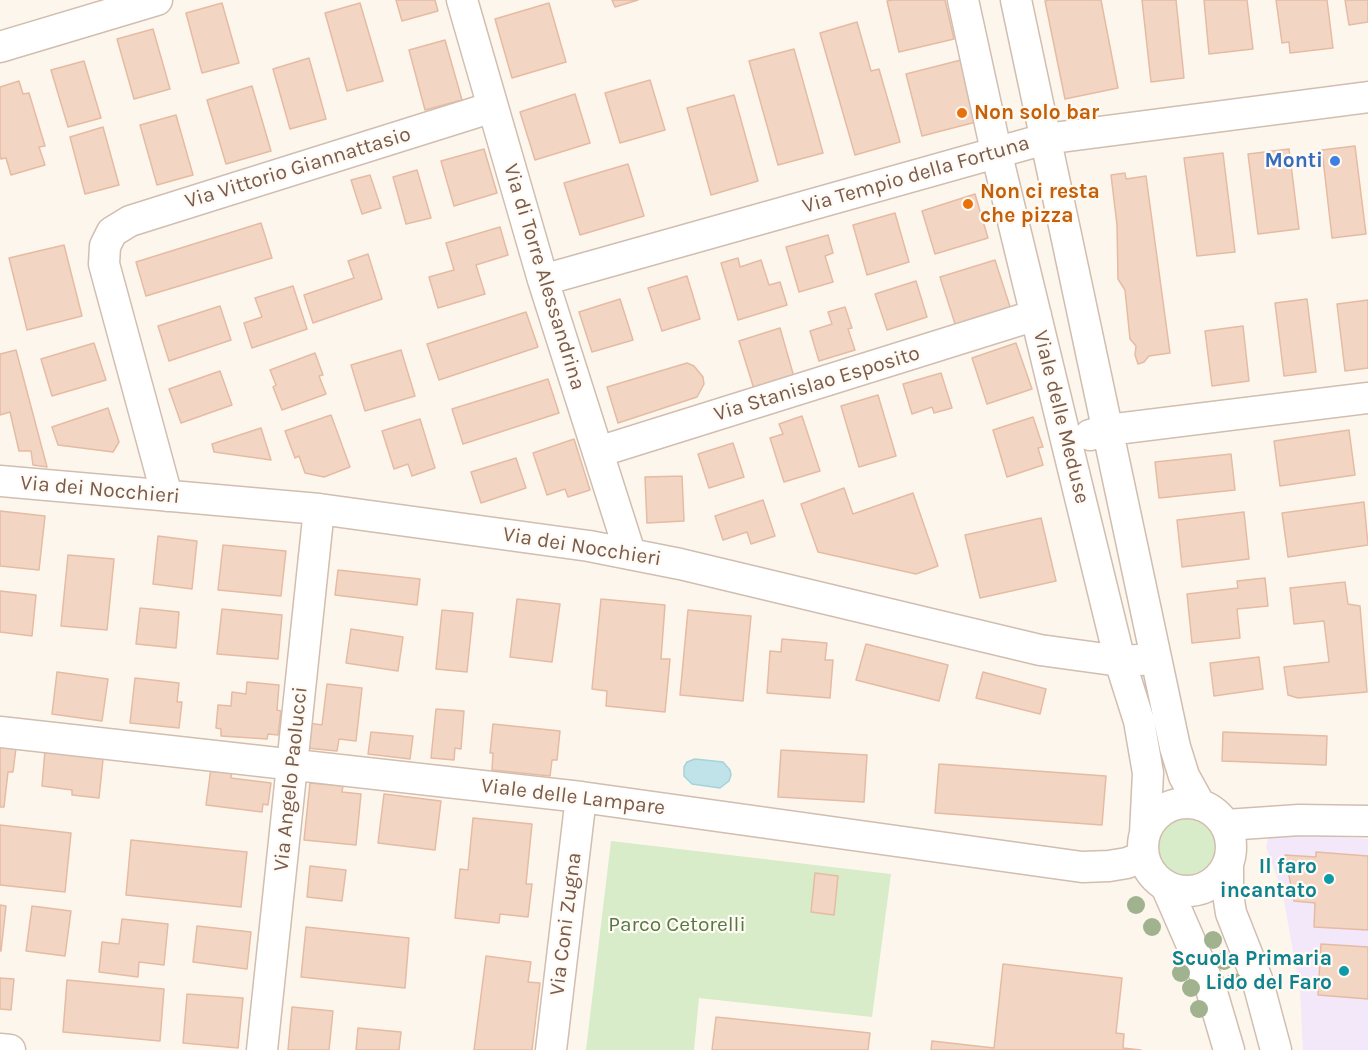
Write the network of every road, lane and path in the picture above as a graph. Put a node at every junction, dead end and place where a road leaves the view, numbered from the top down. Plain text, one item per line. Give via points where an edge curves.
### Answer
1 (157, 0) edge
2 (462, 0) edge
3 (963, 0) edge
4 (1016, 0) edge
5 (0, 47) edge
6 (1368, 97) edge
7 (493, 107) junction
8 (1045, 139) junction
9 (996, 151) junction
10 (543, 280) junction
11 (1036, 315) junction
12 (1368, 398) edge
13 (1108, 430) junction
14 (1066, 440) junction
15 (598, 452) junction
16 (0, 481) edge
17 (167, 496) junction
18 (319, 509) junction
19 (630, 553) junction
20 (1156, 659) junction
21 (1120, 661) junction
22 (0, 732) edge
23 (293, 764) junction
24 (581, 797) junction
25 (1200, 805) junction
26 (1368, 821) edge
27 (1226, 825) junction
28 (1145, 845) junction
29 (1228, 864) junction
30 (1166, 886) junction
31 (0, 1049) edge
32 (10, 1050) edge
33 (262, 1050) edge
34 (551, 1050) edge
35 (1229, 1050) edge
36 (1276, 1050) edge

1 - 5 street
2 - 7 street, Via di Torre Alessandrina
3 - 9 street, Viale delle Meduse
4 - 8 street, Viale delle Meduse
6 - 8 street, Via Tempio della Fortuna
7 - 10 street, Via di Torre Alessandrina
7 - 17 street, Via Vittorio Giannattasio via 130,221 108,237 103,254 106,273
8 - 9 street, Via Tempio della Fortuna
8 - 13 street, Viale delle Meduse
9 - 10 street, Via Tempio della Fortuna
9 - 11 street, Viale delle Meduse
10 - 15 street, Via di Torre Alessandrina
11 - 14 street, Viale delle Meduse
11 - 15 street, Via Stanislao Esposito
12 - 13 street
13 - 14 street
13 - 20 street, Viale delle Meduse
14 - 21 street, Viale delle Meduse
15 - 19 street, Via di Torre Alessandrina
16 - 17 street, Via dei Nocchieri
17 - 18 street, Via dei Nocchieri
18 - 19 street, Via dei Nocchieri
18 - 23 street, Via Angelo Paolucci
19 - 21 street, Via dei Nocchieri via 1040,650
20 - 21 street, Via dei Nocchieri
20 - 25 street, Viale delle Meduse via 1179,761
21 - 28 street, Viale delle Meduse via 1144,743 1148,783
22 - 23 street, Viale delle Lampare
23 - 24 street, Viale delle Lampare
23 - 33 street, Via Angelo Paolucci
24 - 28 street, Viale delle Lampare via 1082,867 1118,865
24 - 34 street, Via Coni Zugna
25 - 27 street
25 - 28 street via 1186,803 1161,812 1152,822
26 - 27 street
27 - 29 street via 1231,851
28 - 30 street via 1152,873
29 - 30 street via 1209,886 1195,891
29 - 36 street via 1231,913 1257,979
30 - 35 street via 1210,989
31 - 32 street

